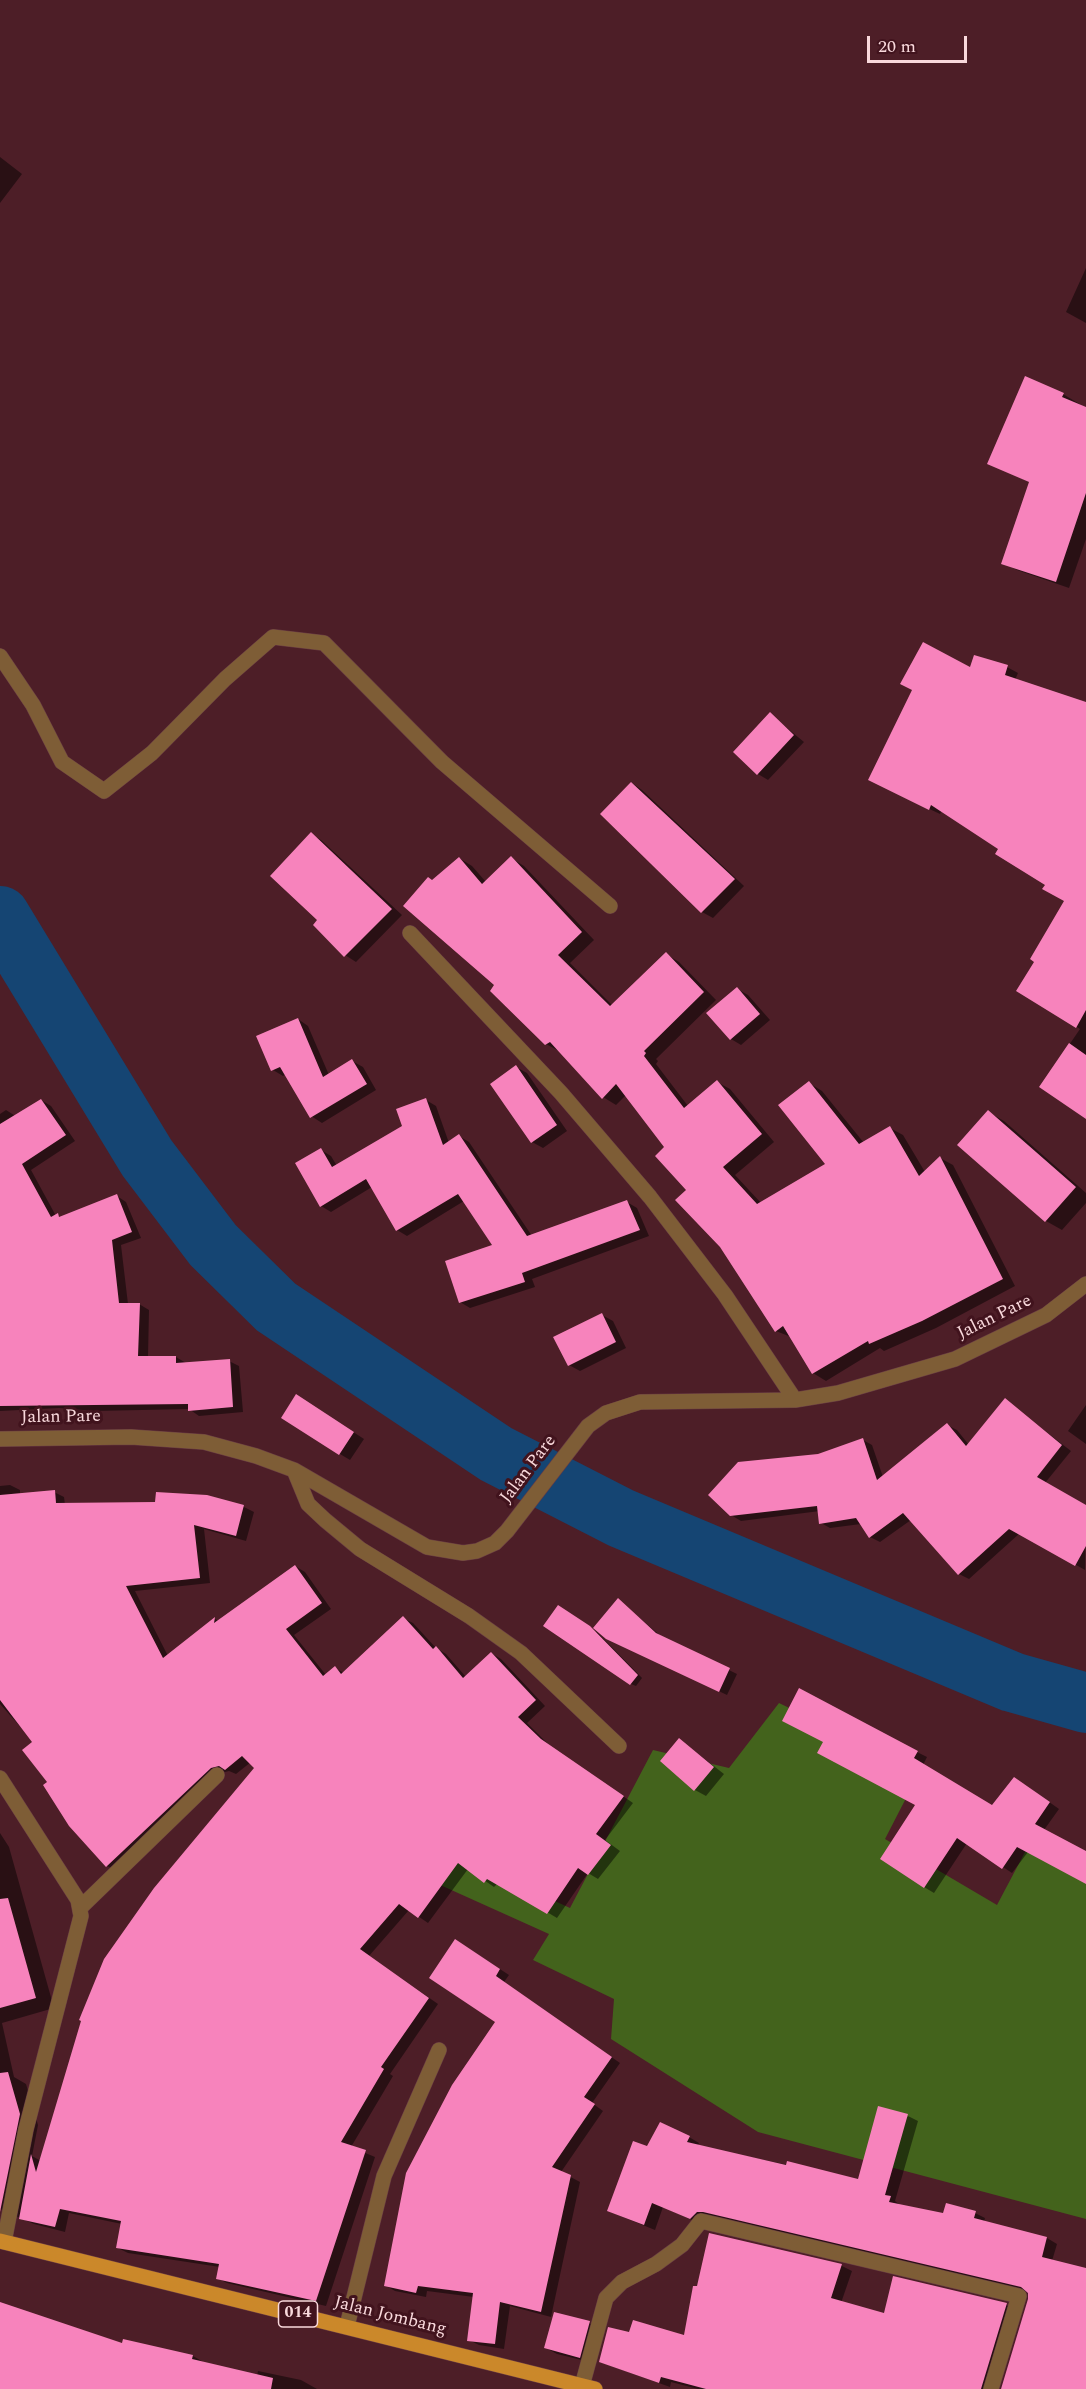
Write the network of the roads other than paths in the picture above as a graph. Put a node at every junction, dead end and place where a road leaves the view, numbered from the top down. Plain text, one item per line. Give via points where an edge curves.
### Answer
1 (0, 656) edge
2 (610, 906) dead end
3 (410, 933) dead end
4 (1086, 1284) edge
5 (795, 1400) junction
6 (0, 1439) edge
7 (294, 1470) junction
8 (619, 1746) dead end
9 (218, 1775) dead end
10 (0, 1778) edge
11 (81, 1907) junction
12 (440, 2050) dead end
13 (2, 2242) edge
14 (347, 2326) junction
15 (589, 2387) edge
16 (991, 2389) edge

1 - 2 street via 33,705 62,762 104,791 152,753 273,637 324,643 442,762
3 - 5 street via 561,1093 650,1197 725,1296
4 - 5 street, Jalan Pare via 1046,1315 955,1359 838,1394
5 - 7 street, Jalan Pare via 640,1402 606,1413 588,1426 507,1532 495,1543 463,1553 427,1547
6 - 7 street, Jalan Pare via 131,1437 204,1442
7 - 8 street via 308,1504 325,1520 369,1555 521,1653
9 - 11 street
10 - 11 street
11 - 13 street via 78,1937 26,2129
12 - 14 street via 384,2176
13 - 14 main road, Jalan Jombang / 014
14 - 15 main road, Jalan Jombang / 014
15 - 16 street via 606,2298 622,2282 682,2245 701,2221 1019,2296

